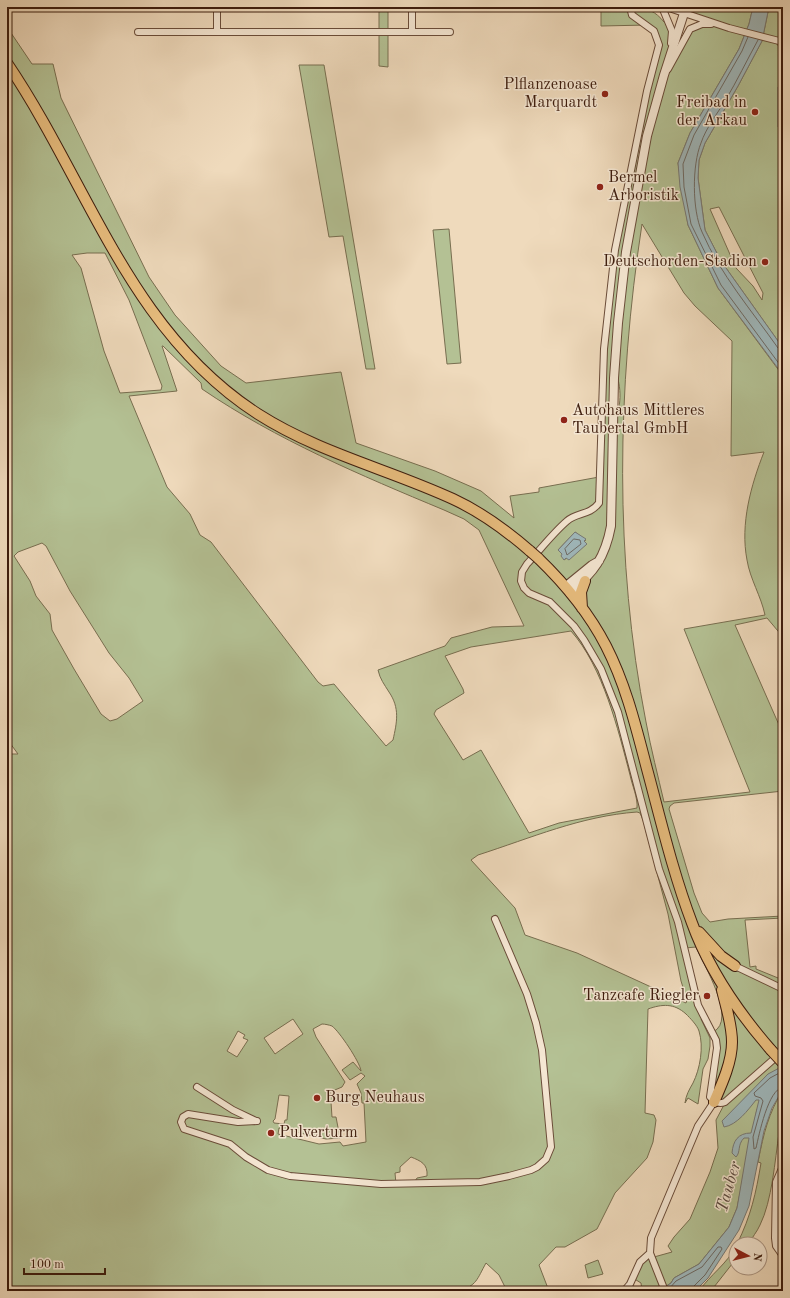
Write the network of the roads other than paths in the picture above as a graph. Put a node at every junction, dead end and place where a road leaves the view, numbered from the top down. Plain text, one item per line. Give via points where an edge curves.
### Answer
1 (217, 7) edge
2 (412, 7) edge
3 (630, 7) edge
4 (662, 7) edge
5 (666, 7) edge
6 (685, 10) edge
7 (717, 24) junction
8 (138, 32) dead end
9 (217, 32) junction
10 (412, 32) junction
11 (450, 32) dead end
12 (783, 42) edge
13 (7, 63) edge
14 (664, 75) junction
15 (598, 561) junction
16 (585, 581) junction
17 (568, 590) junction
18 (582, 608) junction
19 (495, 920) dead end
20 (692, 924) junction
21 (735, 966) joint
22 (720, 982) junction
23 (783, 989) edge
24 (783, 1051) edge
25 (783, 1063) edge
26 (197, 1087) dead end
27 (714, 1102) junction
28 (783, 1166) edge
29 (650, 1253) junction
30 (783, 1256) edge
31 (624, 1291) edge
32 (665, 1291) edge

1 - 9 street
2 - 10 street
3 - 27 street via 632,15 654,31 659,45 616,250 604,349 599,503 595,509 568,520 527,564 522,572 521,581 529,593 550,602 574,626 593,654 609,687 626,739 659,869 678,922 698,1005 716,1040 716,1056 709,1094
4 - 14 street via 672,31
5 - 6 street
6 - 7 street
6 - 14 street
7 - 12 street
7 - 14 street via 702,24 690,29
8 - 9 street
9 - 10 street
10 - 11 street
13 - 17 main road via 45,125 140,296 170,336 213,380 257,414 318,447 453,500 479,513 534,555
14 - 15 street via 647,136 626,252 614,374 613,516 610,535
15 - 16 street
15 - 17 street
16 - 17 street
16 - 18 main road via 581,592
17 - 18 main road
18 - 20 main road via 606,647 626,692 678,884
19 - 26 street via 527,994 542,1050 551,1147 546,1159 537,1167 480,1182 433,1184 381,1184 290,1176 268,1170 230,1144 184,1129 181,1122 188,1114 238,1122 257,1121 233,1110
20 - 21 main road via 721,956
20 - 22 main road
21 - 23 street
22 - 25 main road, bridge via 744,1017
22 - 27 main road via 730,1019 732,1042 722,1084
24 - 27 street via 725,1102
27 - 29 street via 698,1126 671,1187 651,1238
28 - 30 street via 776,1182 775,1230 776,1246
29 - 31 street via 640,1262
29 - 32 street

